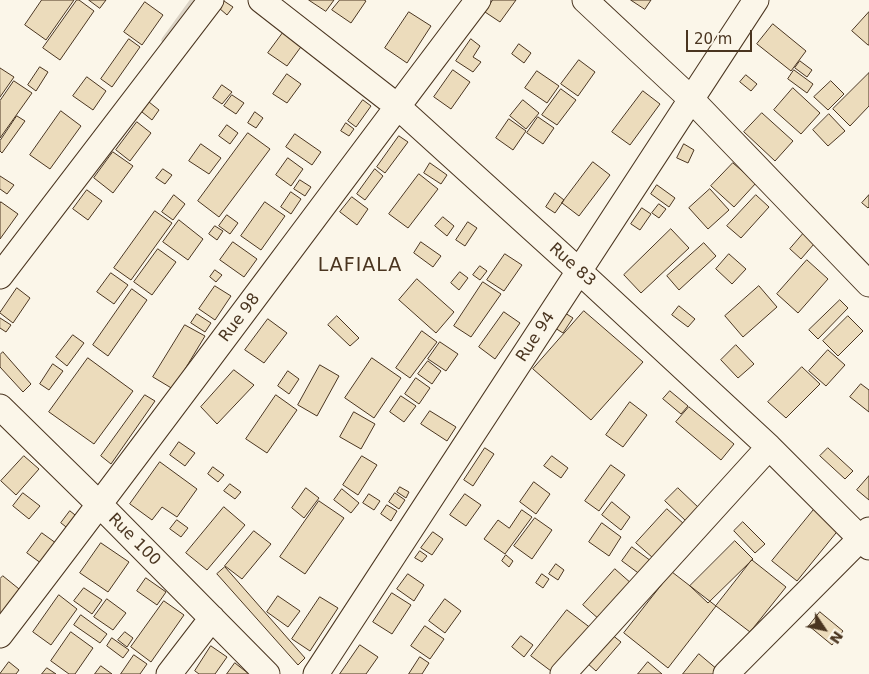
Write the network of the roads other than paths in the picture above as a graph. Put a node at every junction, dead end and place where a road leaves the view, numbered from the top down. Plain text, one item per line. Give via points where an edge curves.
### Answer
1 (210, 0) edge
2 (260, 0) edge
3 (478, 0) edge
4 (585, 0) edge
5 (756, 0) edge
6 (691, 99) junction
7 (397, 106) junction
8 (579, 271) junction
9 (0, 276) edge
10 (869, 284) edge
11 (0, 407) edge
12 (769, 447) junction
13 (100, 505) junction
14 (866, 539) edge
15 (212, 618) junction
16 (0, 635) edge
17 (169, 674) edge
18 (267, 674) edge
19 (316, 674) edge
20 (563, 674) edge
21 (726, 674) edge

1 - 9 street
2 - 7 street, Rue 83
3 - 7 street, Rue 98
4 - 6 street
5 - 6 street, Rue 94
6 - 8 street, Rue 94
6 - 10 street
7 - 8 street, Rue 83
7 - 13 street, Rue 98
8 - 12 street, Rue 83
8 - 19 street, Rue 94
11 - 13 street, Rue 100
12 - 14 street, Rue 83
12 - 20 street
13 - 15 street, Rue 100
13 - 16 street, Rue 98
14 - 21 street
15 - 17 street
15 - 18 street, Rue 100

